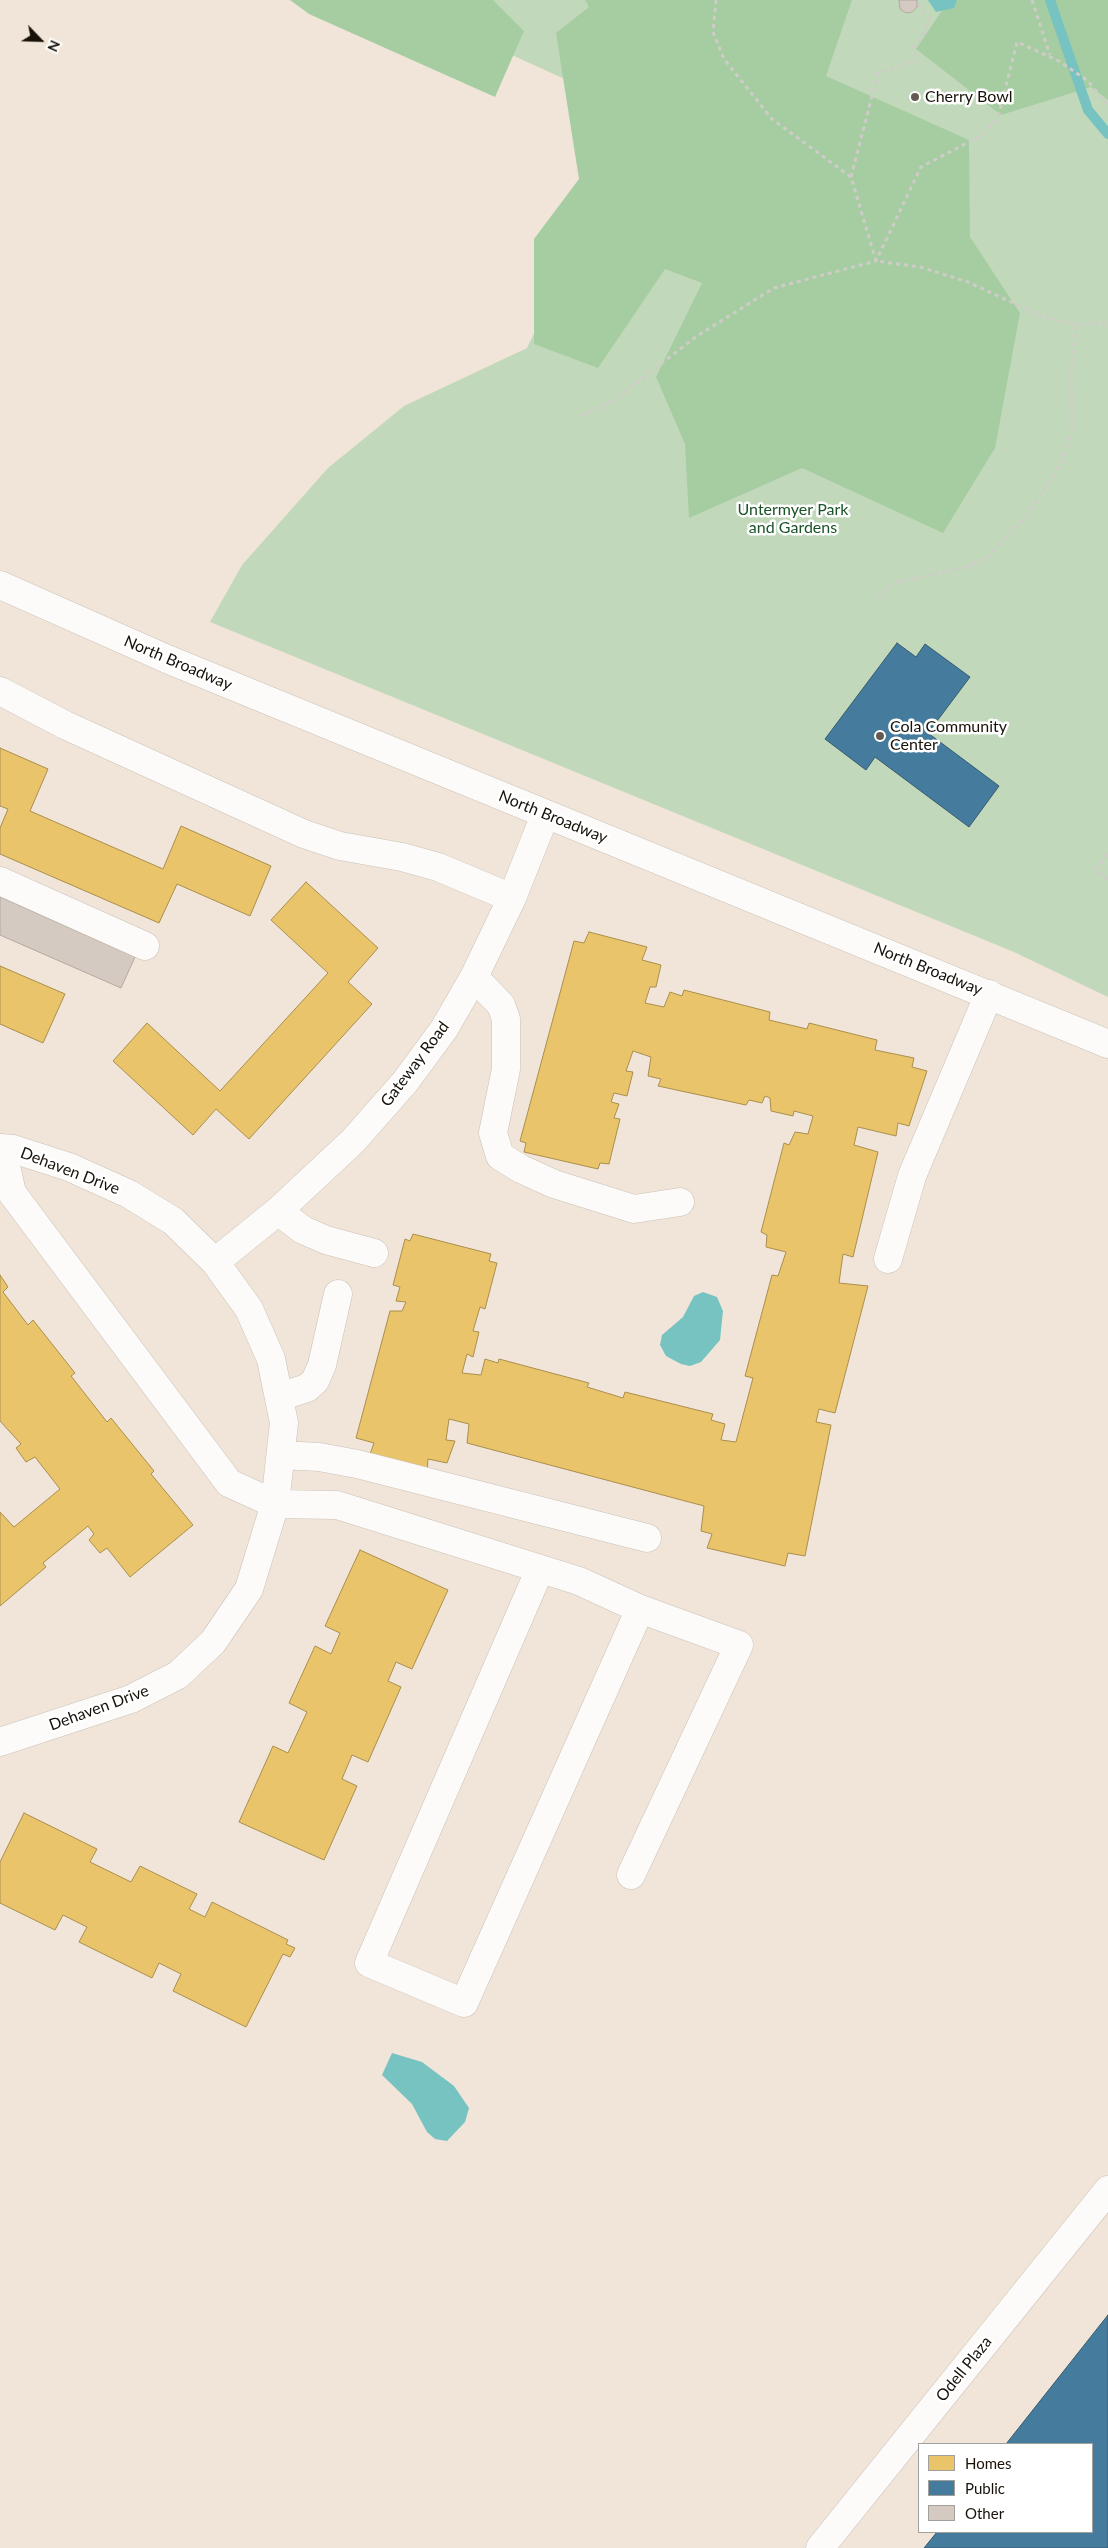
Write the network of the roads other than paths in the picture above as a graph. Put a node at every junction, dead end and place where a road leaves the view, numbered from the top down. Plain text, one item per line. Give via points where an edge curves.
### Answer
1 (0, 585) edge
2 (0, 691) edge
3 (545, 815) junction
4 (0, 881) edge
5 (512, 898) junction
6 (145, 946) dead end
7 (474, 977) junction
8 (989, 994) junction
9 (1108, 1044) edge
10 (1, 1148) edge
11 (680, 1202) dead end
12 (278, 1211) junction
13 (374, 1254) dead end
14 (888, 1259) dead end
15 (215, 1262) junction
16 (338, 1294) dead end
17 (279, 1397) junction
18 (281, 1455) junction
19 (275, 1504) junction
20 (647, 1538) dead end
21 (540, 1569) junction
22 (640, 1609) junction
23 (0, 1742) edge
24 (631, 1875) dead end
25 (1108, 2190) edge
26 (820, 2548) edge

1 - 3 street, North Broadway via 167,660
2 - 5 street via 65,725 304,834 340,846 438,867
3 - 5 street, Gateway Road
3 - 8 street, North Broadway
4 - 6 street
5 - 7 street, Gateway Road
7 - 11 street via 501,1005 506,1019 506,1068 492,1133 500,1156 554,1184 634,1209
7 - 12 street, Gateway Road via 444,1029 405,1082 353,1141
8 - 9 street, North Broadway
8 - 14 street via 912,1176
10 - 15 street, Dehaven Drive via 69,1167 129,1194 173,1221
10 - 19 street via 12,1193 229,1483
12 - 13 street via 303,1230
12 - 15 street, Gateway Road
15 - 17 street, Dehaven Drive via 249,1309 272,1359
16 - 17 street via 315,1381 307,1388
17 - 18 street, Dehaven Drive via 284,1423
18 - 19 street, Dehaven Drive
18 - 20 street via 357,1464
19 - 21 street via 337,1505
19 - 23 street, Dehaven Drive via 249,1589 214,1642 178,1676 131,1699
21 - 22 street via 579,1581
21 - 22 street via 369,1963 464,2004
22 - 24 street via 739,1645
25 - 26 street, Odell Plaza

